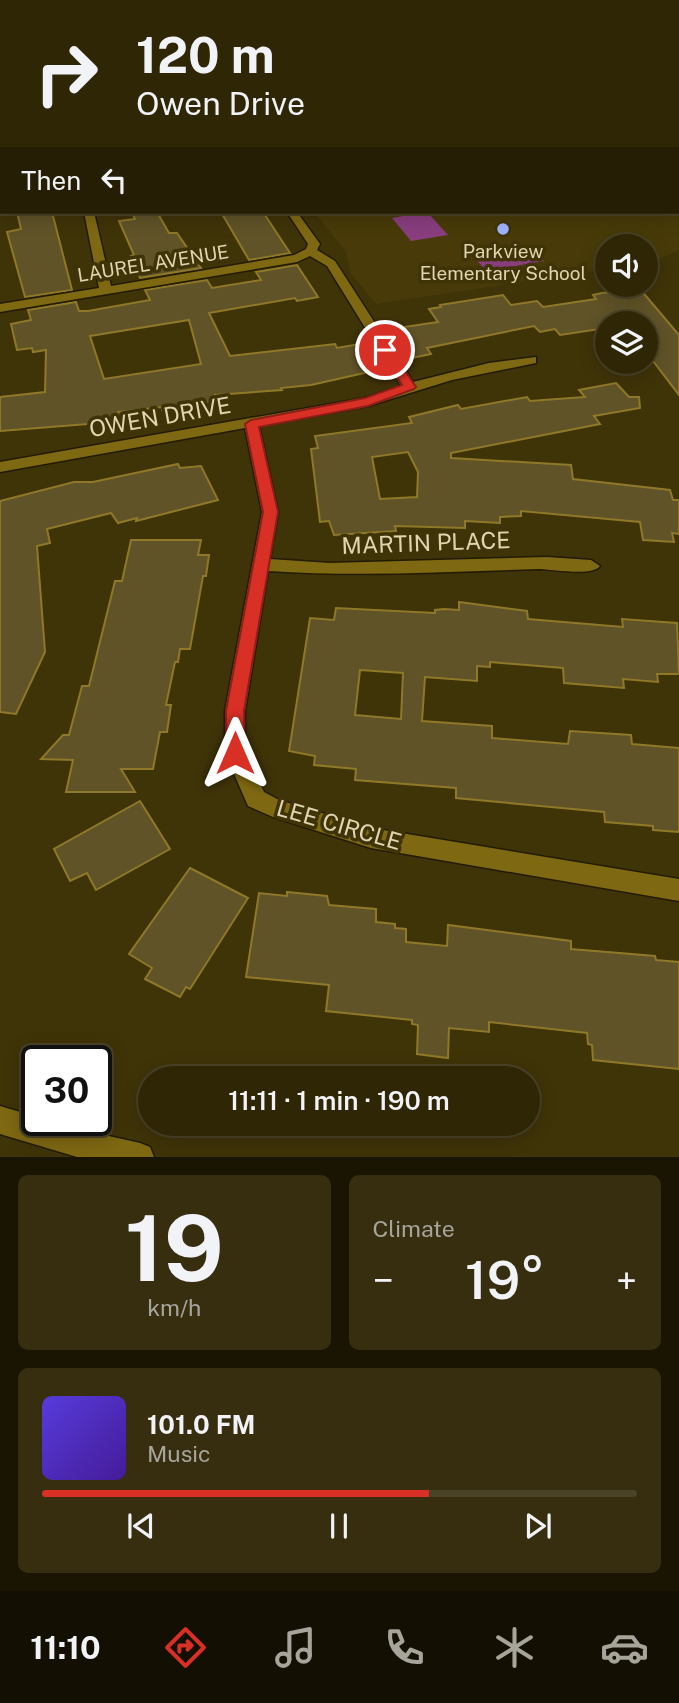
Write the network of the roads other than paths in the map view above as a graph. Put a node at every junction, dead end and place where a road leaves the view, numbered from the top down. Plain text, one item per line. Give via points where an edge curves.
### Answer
1 (89, 214) edge
2 (293, 214) edge
3 (311, 251) junction
4 (106, 290) junction
5 (0, 308) edge
6 (531, 360) dead end
7 (409, 387) junction
8 (251, 424) junction
9 (0, 467) edge
10 (262, 565) junction
11 (591, 566) dead end
12 (679, 890) edge
13 (0, 1119) edge
14 (140, 1157) edge

1 - 4 street
2 - 3 street via 310,237
3 - 4 street, LAUREL AVENUE via 297,258
3 - 7 street via 331,264
4 - 5 street, LAUREL AVENUE
6 - 7 street, OWEN DRIVE
7 - 8 street, OWEN DRIVE via 368,402
8 - 9 street, OWEN DRIVE
8 - 10 street, LEE CIRCLE via 270,512
10 - 11 street, MARTIN PLACE via 330,569 547,563
10 - 12 street, LEE CIRCLE via 235,711 235,753 256,799 371,838
13 - 14 street

